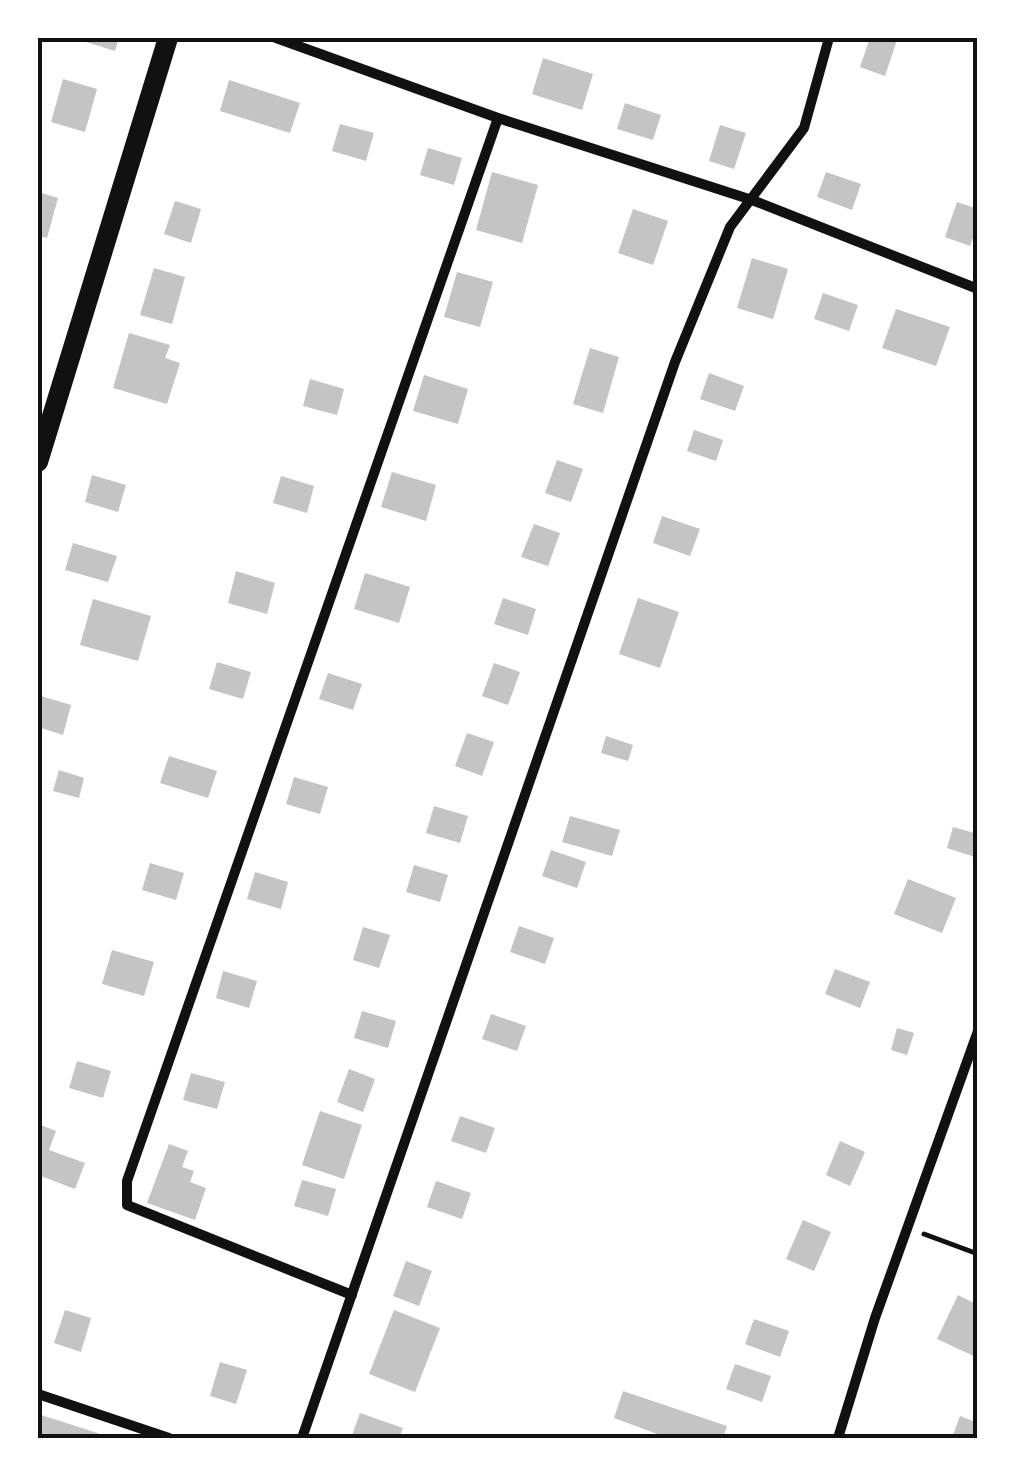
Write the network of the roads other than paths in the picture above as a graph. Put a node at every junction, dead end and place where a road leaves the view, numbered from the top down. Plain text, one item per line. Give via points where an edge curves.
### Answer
1 (168, 38) edge
2 (276, 38) edge
3 (829, 38) edge
4 (498, 118) junction
5 (752, 200) junction
6 (978, 288) edge
7 (38, 462) edge
8 (978, 1031) edge
9 (352, 1295) junction
10 (38, 1394) edge
11 (169, 1438) edge
12 (302, 1438) edge
13 (838, 1438) edge

1 - 7 main road
2 - 4 street
3 - 5 street via 804,128
4 - 5 street
4 - 9 street via 127,1181 128,1204
5 - 6 street
5 - 9 street via 717,253 675,362
8 - 13 street
9 - 12 street
10 - 11 street

